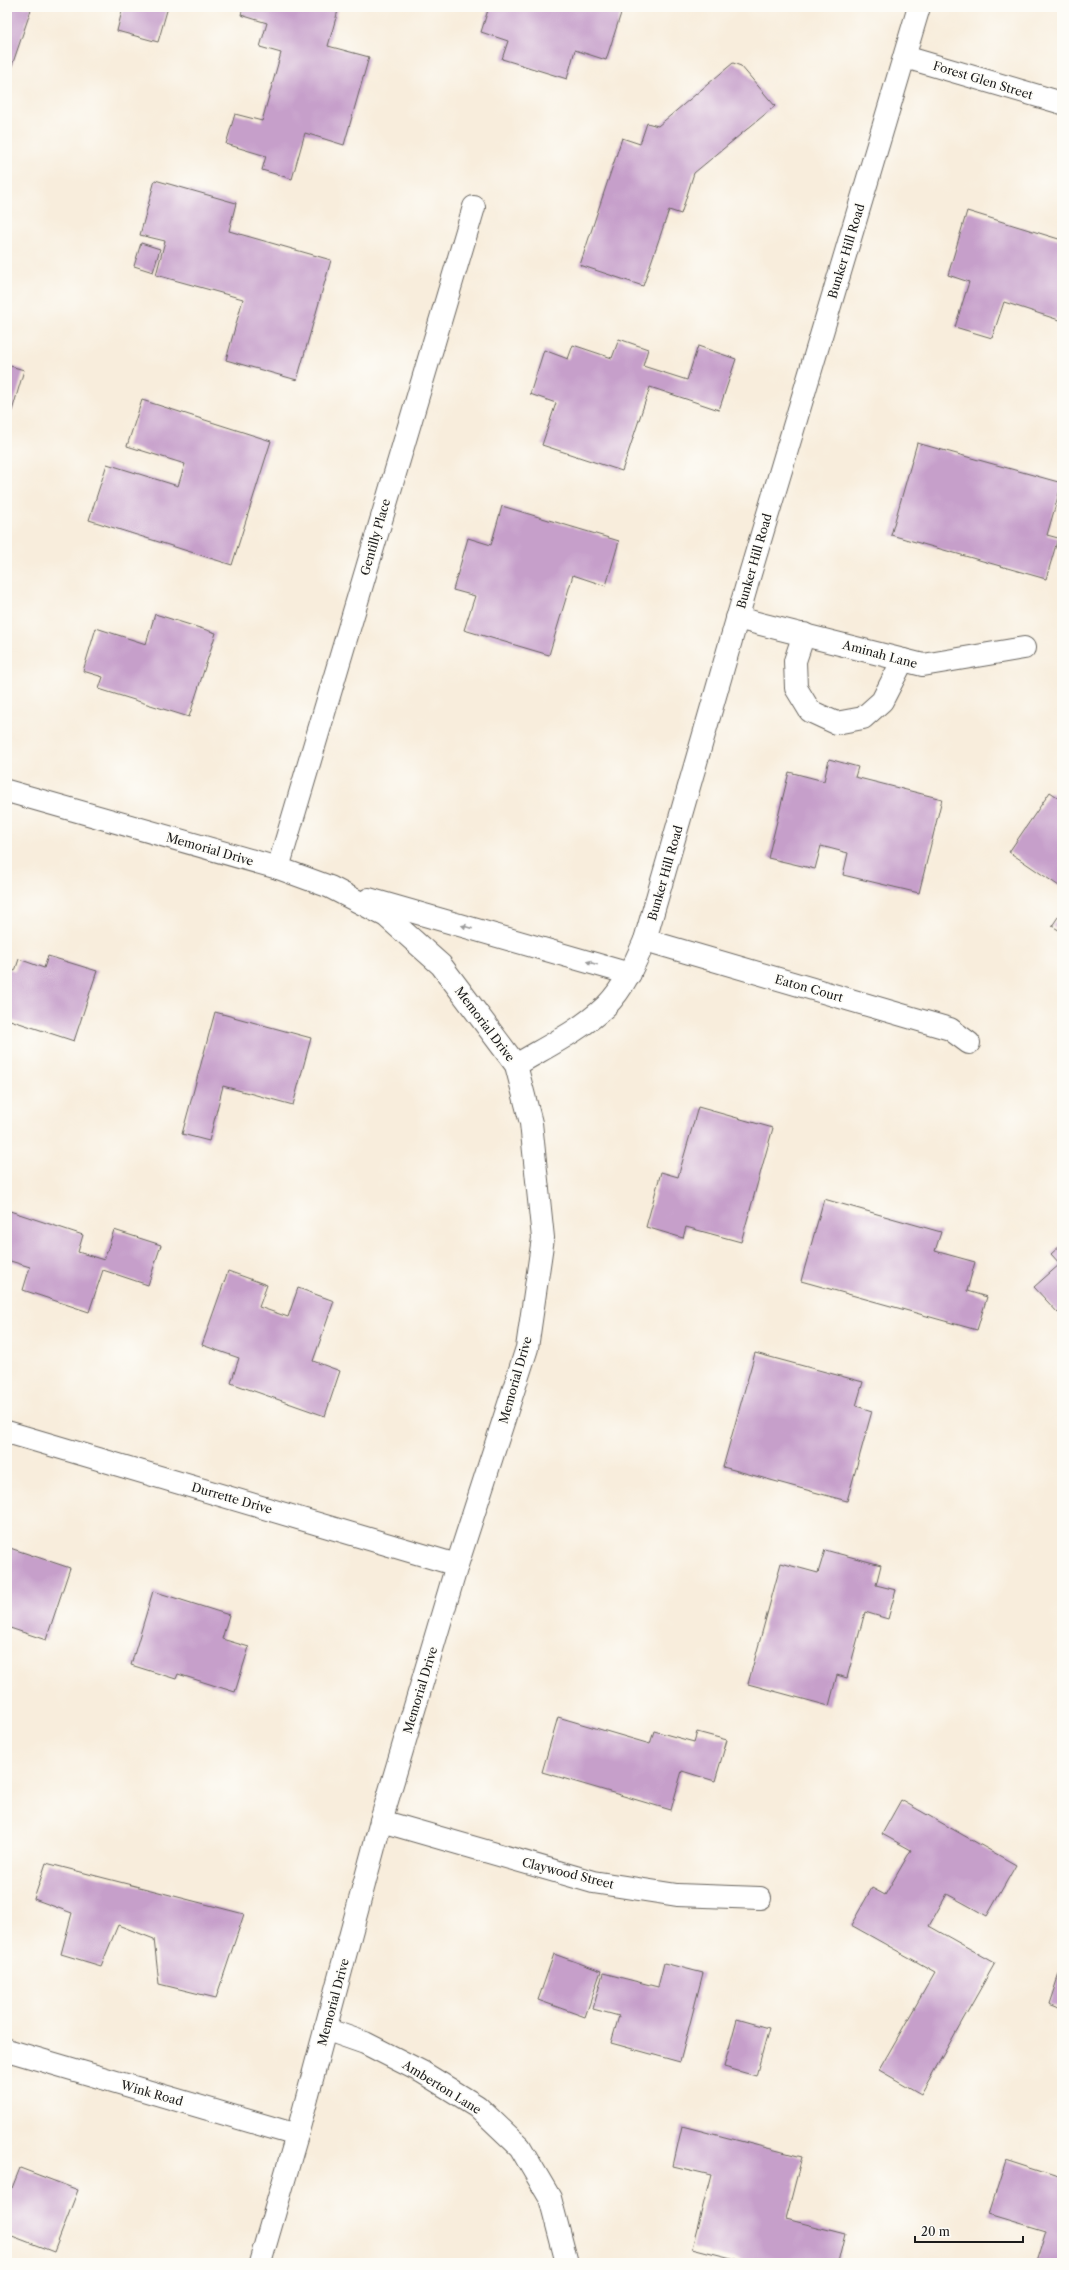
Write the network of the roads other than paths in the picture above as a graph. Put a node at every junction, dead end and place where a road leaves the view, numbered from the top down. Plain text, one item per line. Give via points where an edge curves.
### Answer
1 (919, 7) edge
2 (905, 57) junction
3 (1062, 104) edge
4 (474, 207) dead end
5 (737, 618) junction
6 (804, 634) junction
7 (1024, 648) dead end
8 (903, 660) junction
9 (7, 791) edge
10 (278, 868) junction
11 (330, 887) junction
12 (645, 940) junction
13 (630, 974) junction
14 (969, 1043) dead end
15 (516, 1065) junction
16 (7, 1432) edge
17 (457, 1565) junction
18 (381, 1821) junction
19 (760, 1898) dead end
20 (326, 2029) junction
21 (7, 2050) edge
22 (297, 2135) junction
23 (260, 2263) edge
24 (567, 2263) edge

1 - 2 street, Bunker Hill Road
2 - 3 street, Forest Glen Street
2 - 5 street, Bunker Hill Road
4 - 10 street, Gentilly Place
5 - 6 street, Aminah Lane
5 - 12 street, Bunker Hill Road
6 - 8 street, Aminah Lane
6 - 8 street via 795,661 796,688 810,711 836,723 863,718 882,701
7 - 8 street, Aminah Lane via 923,665
9 - 10 street, Memorial Drive
10 - 11 street, Memorial Drive
13 -> 11 street
11 - 15 street, Memorial Drive via 386,916 442,965
12 - 13 street, Bunker Hill Road
12 - 14 street, Eaton Court via 950,1029
13 - 15 street, Bunker Hill Road via 606,1006
15 - 17 street, Memorial Drive via 531,1123 543,1238 527,1348
16 - 17 street, Durrette Drive
17 - 18 street, Memorial Drive
18 - 19 street, Claywood Street via 593,1882 677,1895
18 - 20 street, Memorial Drive
20 - 22 street, Memorial Drive
20 - 24 street, Amberton Lane via 366,2044 422,2072 477,2106 520,2147 550,2198
21 - 22 street, Wink Road
22 - 23 street, Memorial Drive

